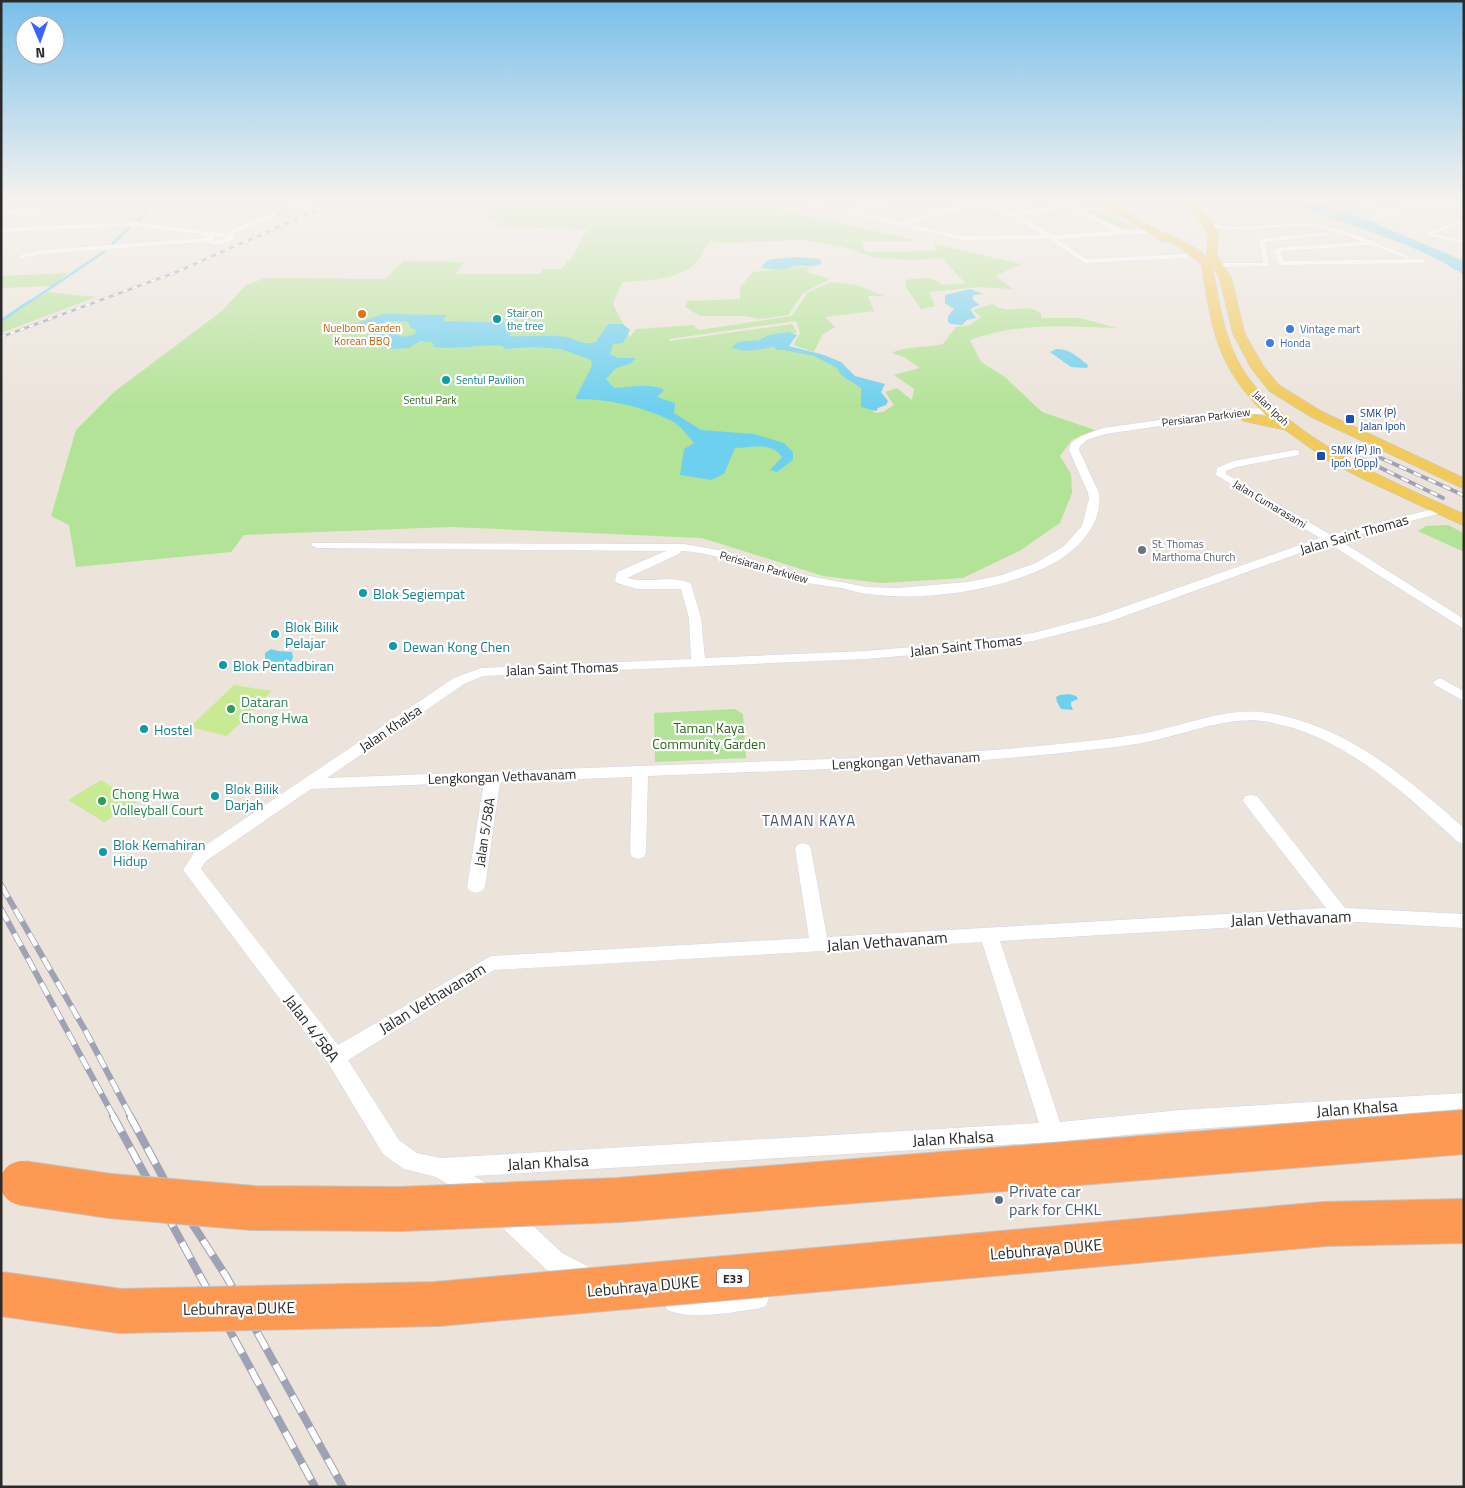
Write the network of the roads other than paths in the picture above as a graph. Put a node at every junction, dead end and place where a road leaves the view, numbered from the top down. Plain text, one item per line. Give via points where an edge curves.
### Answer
1 (1207, 268) edge
2 (1220, 268) edge
3 (1216, 359) dead end
4 (1282, 394) junction
5 (1260, 400) junction
6 (1272, 411) junction
7 (1243, 415) junction
8 (1339, 424) junction
9 (1291, 427) junction
10 (1295, 453) dead end
11 (1077, 456) junction
12 (1464, 484) edge
13 (1464, 504) edge
14 (1441, 510) junction
15 (1464, 521) edge
16 (1329, 539) junction
17 (316, 544) dead end
18 (684, 548) junction
19 (1464, 624) edge
20 (698, 662) junction
21 (472, 675) joint
22 (1440, 682) dead end
23 (1464, 697) edge
24 (640, 771) junction
25 (493, 777) junction
26 (308, 784) junction
27 (1251, 800) dead end
28 (1464, 838) edge
29 (803, 849) dead end
30 (638, 853) dead end
31 (192, 870) joint
32 (476, 886) dead end
33 (1340, 914) junction
34 (1464, 921) edge
35 (989, 935) junction
36 (819, 945) junction
37 (335, 1057) junction
38 (1464, 1102) edge
39 (1053, 1132) junction
40 (1464, 1132) edge
41 (441, 1168) junction
42 (22, 1183) dead end
43 (1464, 1212) edge
44 (1464, 1221) edge
45 (1, 1294) edge

1 - 5 main road, Jalan Ipoh via 1224,347 1239,375
2 - 4 main road, Jalan Ipoh via 1244,346 1266,379
3 - 5 main road via 1236,383
4 - 6 main road via 1283,405
4 - 8 main road, Jalan Ipoh
5 - 6 main road, Jalan Ipoh
5 - 7 main road
6 - 7 street, Persiaran Parkview
6 - 8 main road via 1306,414
6 - 9 main road, Jalan Ipoh
7 - 9 main road
7 - 11 street, Persiaran Parkview via 1096,440
7 - 11 street, Persiaran Parkview via 1128,426 1084,438 1075,445
8 - 12 main road, Jalan Ipoh
9 - 14 main road, Jalan Ipoh via 1330,455
10 - 16 street, Jalan Cumarasami via 1233,464 1221,470 1221,475
11 - 18 street, Perisiaran Parkview via 1094,499 1082,536 1068,550 1045,563 992,582 933,591 871,591 816,582 725,555
13 - 14 main road
14 - 15 main road, Jalan Ipoh
14 - 16 street, Jalan Saint Thomas
16 - 19 street, Jalan Cumarasami
16 - 20 street, Jalan Saint Thomas via 1103,619 1034,638 865,655
17 - 18 street, Perisiaran Parkview
18 - 20 street via 621,575 621,580 637,585 682,584 688,587 695,618
20 - 21 street, Jalan Saint Thomas via 496,670
21 - 26 street, Jalan Khalsa
22 - 23 street
24 - 25 street, Lengkongan Vethavanam
24 - 28 street, Lengkongan Vethavanam via 920,761 1030,752 1144,737 1242,717 1265,717 1320,732 1361,754
24 - 30 street
25 - 26 street, Lengkongan Vethavanam
25 - 32 street, Jalan 5/58A
26 - 31 street, Jalan Khalsa via 200,857
27 - 33 street
29 - 36 street
31 - 37 street, Jalan 4/58A
33 - 34 street, Jalan Vethavanam
33 - 35 street, Jalan Vethavanam
35 - 36 street, Jalan Vethavanam
35 - 39 street
36 - 37 street, Jalan Vethavanam via 491,963
37 - 41 street, Jalan 4/58A via 392,1147 412,1162
38 - 39 street, Jalan Khalsa via 1180,1120
39 - 41 street, Jalan Khalsa
40 - 42 highway, bridge via 619,1200 402,1210 253,1208 110,1196
41 - 43 street via 485,1195 554,1261 617,1294 698,1303 1116,1260 1379,1220
44 - 45 highway, Lebuhraya DUKE / E33, bridge via 1325,1224 437,1304 120,1311

